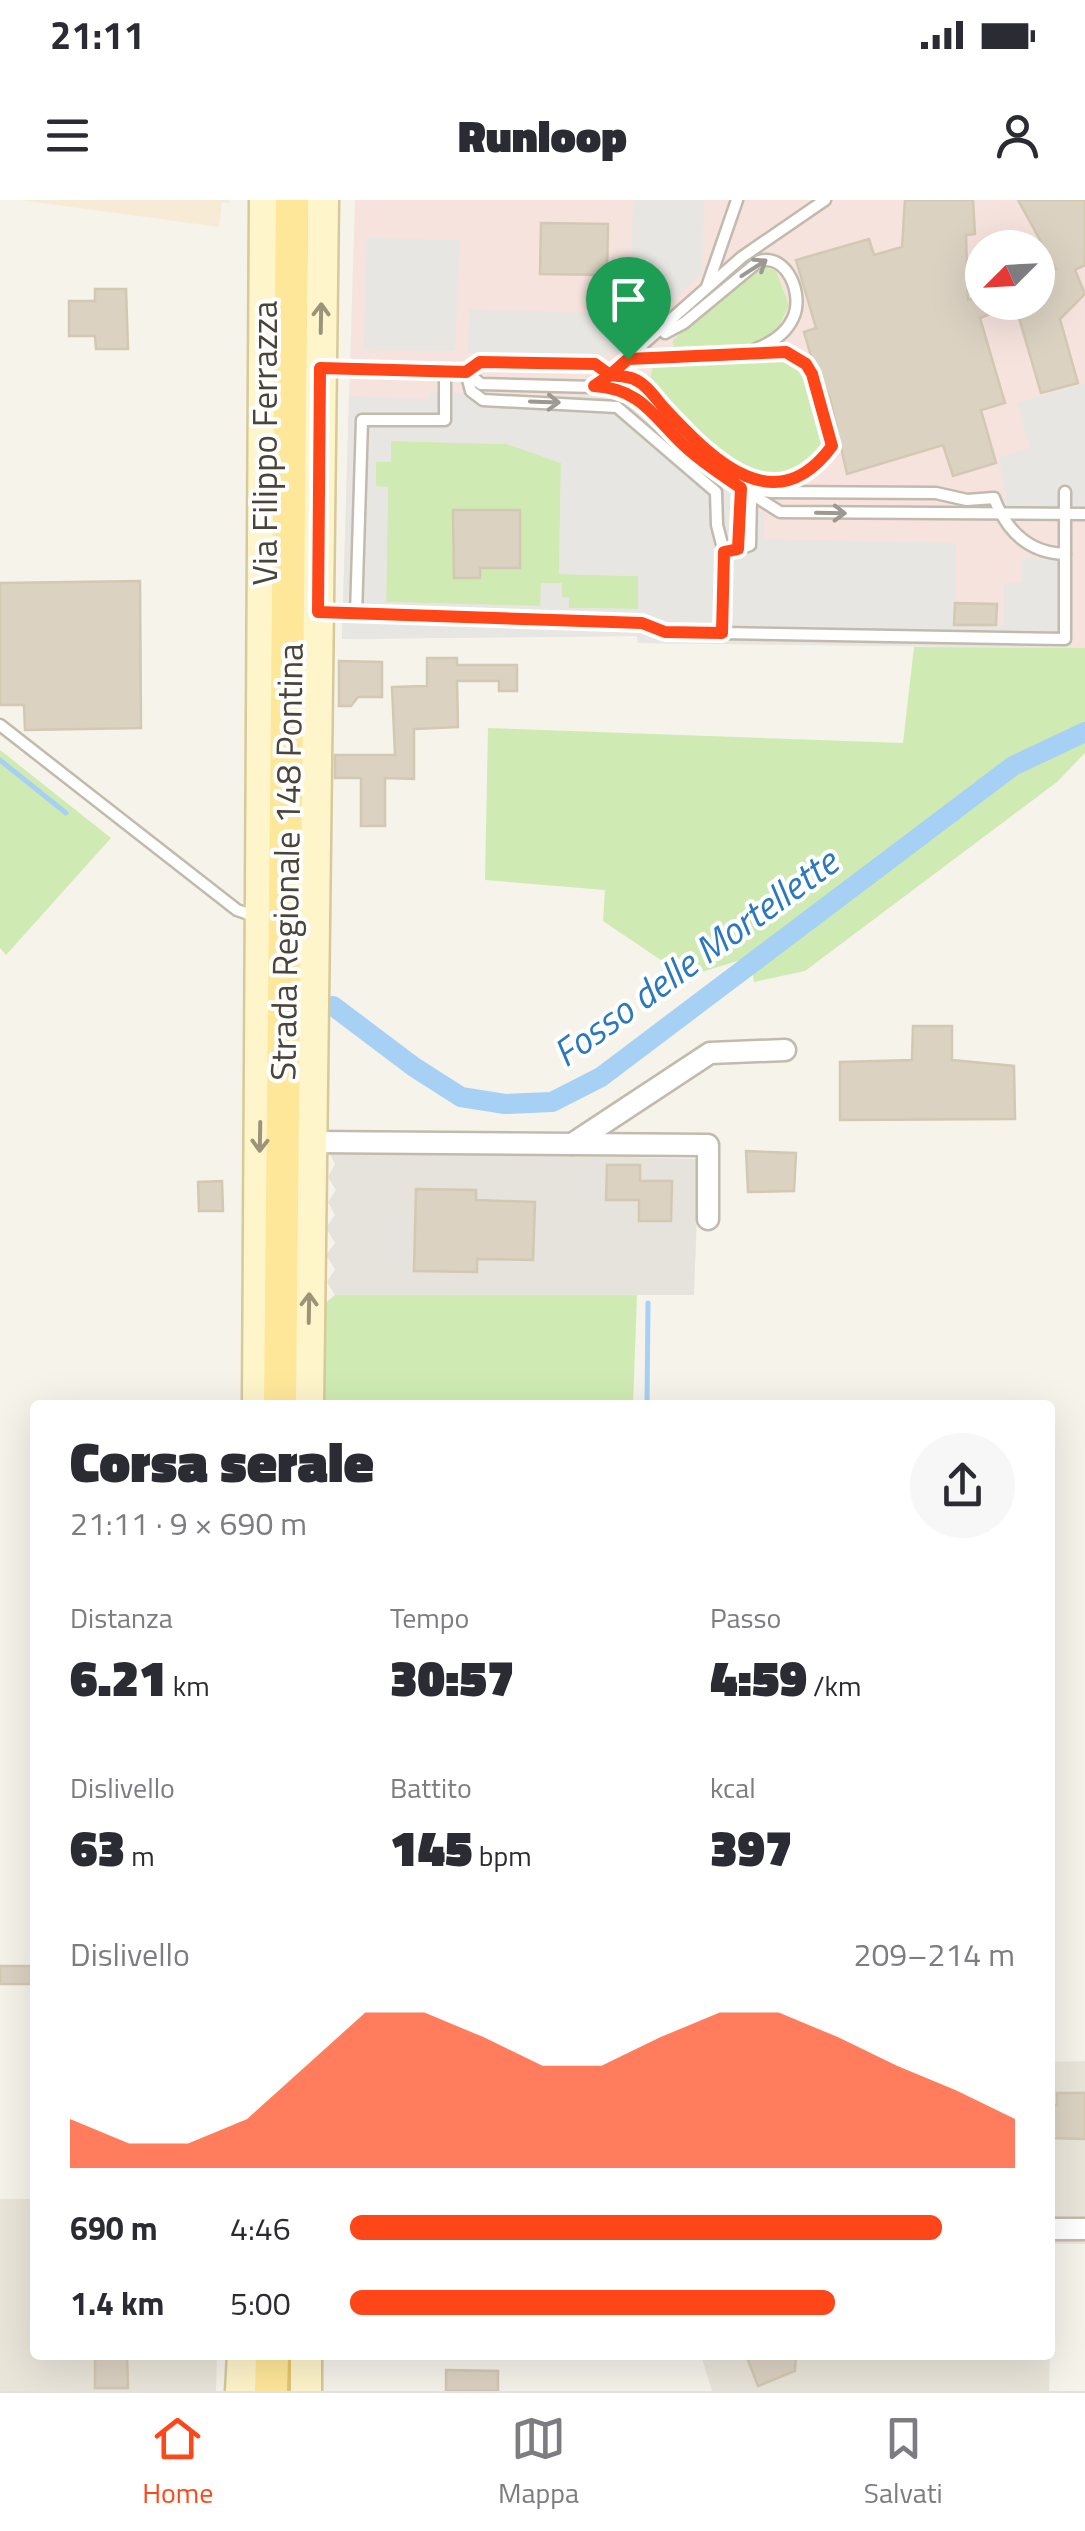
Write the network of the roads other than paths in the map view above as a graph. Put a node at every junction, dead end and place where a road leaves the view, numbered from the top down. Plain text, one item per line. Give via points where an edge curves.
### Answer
1 (264, 200) edge
2 (292, 200) edge
3 (323, 200) edge
4 (736, 200) edge
5 (825, 200) edge
6 (706, 288) junction
7 (646, 343) junction
8 (743, 354) junction
9 (628, 359) junction
10 (320, 368) junction
11 (446, 371) junction
12 (466, 372) junction
13 (610, 375) junction
14 (594, 386) junction
15 (741, 488) junction
16 (1065, 492) dead end
17 (751, 496) junction
18 (1065, 513) junction
19 (1000, 514) junction
20 (1085, 514) edge
21 (738, 549) junction
22 (724, 552) junction
23 (1065, 554) junction
24 (318, 612) junction
25 (356, 615) junction
26 (722, 633) junction
27 (0, 725) edge
28 (262, 919) junction
29 (786, 1050) dead end
30 (311, 1142) junction
31 (570, 1146) junction
32 (708, 1219) dead end
33 (258, 1400) edge
34 (280, 1400) edge
35 (308, 1400) edge
36 (1055, 2229) edge
37 (1085, 2229) edge
38 (243, 2360) edge
39 (272, 2360) edge
40 (306, 2360) edge
41 (241, 2391) edge
42 (271, 2391) edge
43 (306, 2391) edge

1 - 28 street, Via Filippo Ferrazza
2 - 34 main road, Strada Regionale 148 Pontina
10 -> 3 street
4 - 6 lane
5 - 6 lane
6 - 7 lane
7 -> 8 lane via 684,323 760,260 772,258 783,265 798,302 793,319 782,334
7 - 9 lane
8 - 9 lane
8 - 13 lane via 786,352 812,374 832,446 798,479 752,479 726,465 634,379
9 - 13 lane
10 - 11 lane
10 - 24 street
11 - 12 lane
11 - 25 lane via 445,420 362,420
12 - 13 lane via 480,362 595,364
12 - 14 lane via 481,384
12 -> 22 lane via 471,391 483,400 617,407 716,492
13 - 14 lane
14 - 15 lane via 632,394
15 - 17 lane
15 - 19 lane via 936,492 994,498
15 - 21 lane
16 - 18 lane
17 -> 19 lane via 780,512
17 - 21 lane via 750,546
18 - 19 lane
18 - 20 lane
18 - 23 lane
19 - 23 lane via 1032,548
21 - 22 lane
22 - 26 lane
23 - 26 lane via 1065,639
24 - 25 lane
24 - 30 street
25 - 26 lane via 642,623 665,632
27 - 28 lane via 236,910
28 -> 33 street, Via Filippo Ferrazza
29 - 31 street via 710,1053
30 - 31 street
35 -> 30 street
31 - 32 street via 708,1145
36 - 37 street
38 - 41 street
39 - 42 main road
40 - 43 street

